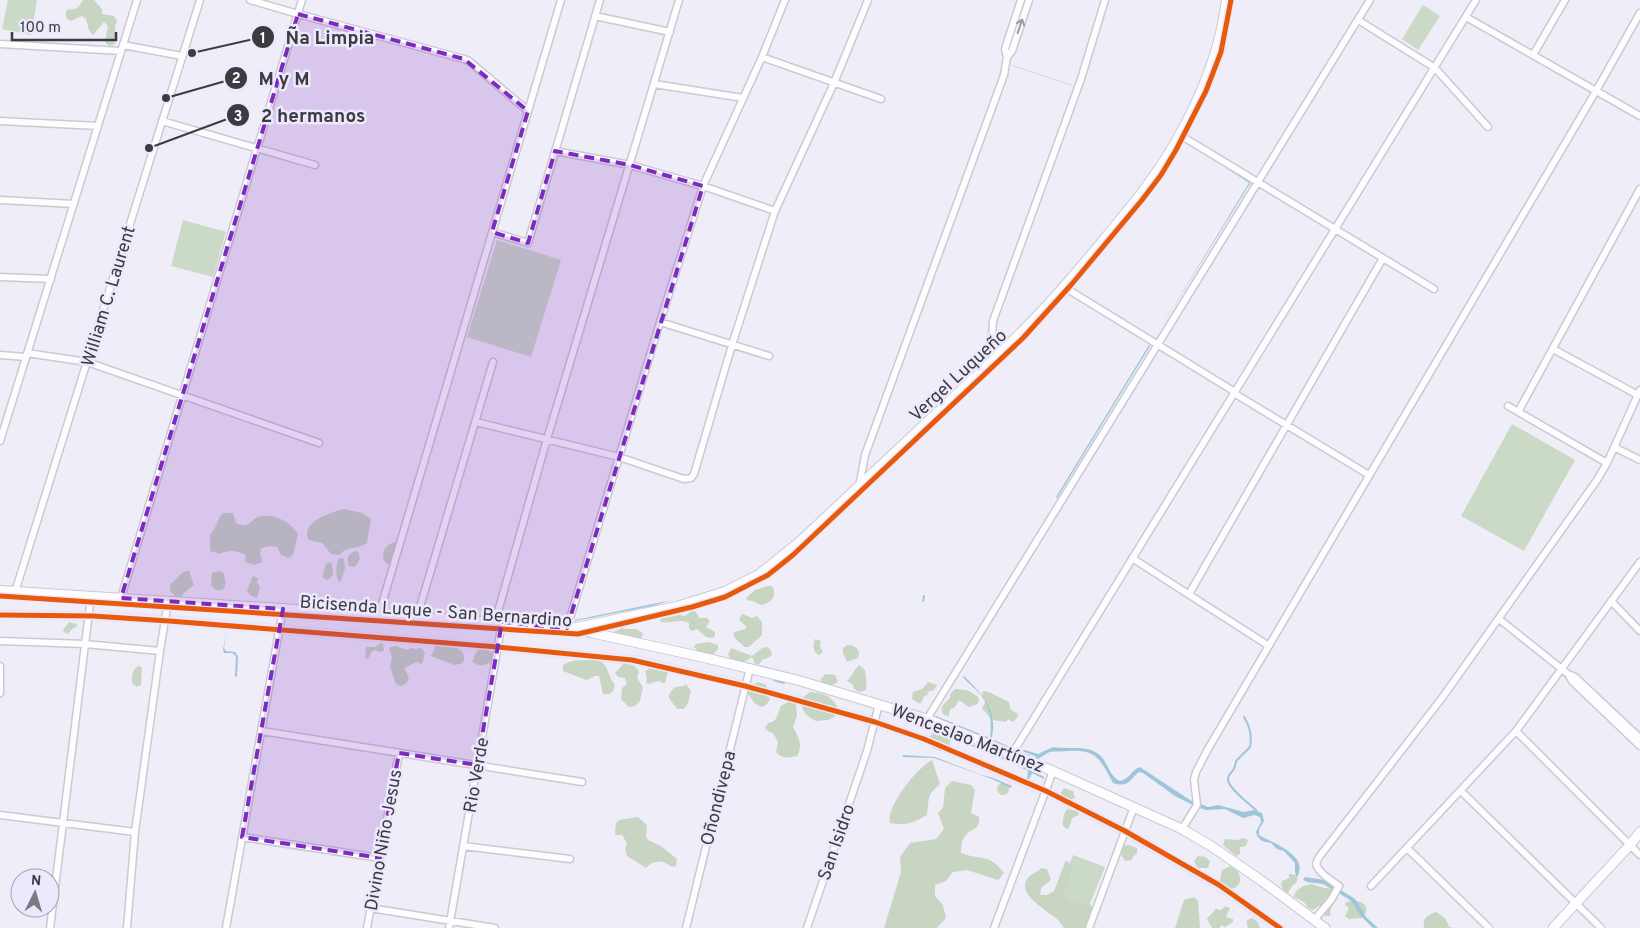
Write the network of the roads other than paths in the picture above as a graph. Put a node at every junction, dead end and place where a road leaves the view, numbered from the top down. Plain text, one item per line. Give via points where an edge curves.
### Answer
1 (137, 0) edge
2 (200, 0) edge
3 (250, 0) edge
4 (302, 0) edge
5 (561, 0) edge
6 (600, 0) edge
7 (679, 0) edge
8 (785, 0) edge
9 (868, 0) edge
10 (1022, 0) edge
11 (1029, 0) edge
12 (1105, 0) edge
13 (1227, 0) edge
14 (1370, 0) edge
15 (1476, 0) edge
16 (1565, 0) edge
17 (1640, 13) edge
18 (298, 14) junction
19 (595, 16) junction
20 (1466, 17) junction
21 (1358, 20) junction
22 (670, 32) junction
23 (0, 44) edge
24 (122, 48) junction
25 (1533, 55) junction
26 (182, 56) junction
27 (762, 57) junction
28 (1007, 57) junction
29 (1435, 68) junction
30 (834, 82) junction
31 (654, 84) junction
32 (1596, 91) junction
33 (743, 98) junction
34 (881, 99) dead end
35 (528, 111) junction
36 (1640, 116) edge
37 (0, 121) edge
38 (162, 121) junction
39 (98, 126) junction
40 (1488, 127) dead end
41 (1180, 135) junction
42 (257, 148) junction
43 (555, 151) junction
44 (630, 164) junction
45 (315, 165) dead end
46 (1259, 182) junction
47 (703, 186) junction
48 (1640, 189) edge
49 (0, 200) edge
50 (74, 204) junction
51 (775, 211) junction
52 (1335, 229) junction
53 (492, 232) junction
54 (1383, 258) junction
55 (0, 277) edge
56 (50, 279) junction
57 (1064, 287) junction
58 (1434, 289) dead end
59 (660, 322) junction
60 (732, 345) junction
61 (1158, 345) junction
62 (1553, 349) junction
63 (0, 355) edge
64 (27, 355) junction
65 (769, 356) dead end
66 (998, 356) junction
67 (87, 362) junction
68 (493, 362) dead end
69 (1235, 392) junction
70 (1639, 392) edge
71 (182, 395) junction
72 (1508, 406) dead end
73 (1518, 412) junction
74 (476, 422) junction
75 (1287, 426) junction
76 (2, 430) edge
77 (547, 439) junction
78 (0, 441) edge
79 (319, 443) dead end
80 (1614, 447) junction
81 (619, 457) junction
82 (1640, 460) edge
83 (1607, 464) junction
84 (1369, 475) junction
85 (858, 487) junction
86 (1132, 558) junction
87 (1640, 562) edge
88 (0, 591) edge
89 (15, 592) junction
90 (1189, 594) junction
91 (91, 596) junction
92 (121, 598) junction
93 (168, 601) junction
94 (1611, 601) junction
95 (284, 609) junction
96 (379, 614) junction
97 (417, 617) junction
98 (1499, 619) junction
99 (499, 622) junction
100 (572, 628) junction
101 (1640, 631) edge
102 (0, 641) edge
103 (85, 644) junction
104 (1269, 646) junction
105 (160, 651) junction
106 (0, 666) edge
107 (750, 668) junction
108 (1562, 668) junction
109 (1568, 674) junction
110 (0, 693) edge
111 (879, 704) junction
112 (927, 720) junction
113 (262, 731) junction
114 (1516, 731) junction
115 (1640, 738) edge
116 (1640, 746) edge
117 (399, 753) junction
118 (1012, 754) junction
119 (477, 765) junction
120 (1053, 772) junction
121 (582, 782) dead end
122 (1461, 791) junction
123 (1134, 808) junction
124 (0, 815) edge
125 (63, 823) junction
126 (1182, 830) junction
127 (135, 832) junction
128 (1640, 832) edge
129 (242, 837) junction
130 (1630, 845) junction
131 (463, 846) junction
132 (1407, 848) junction
133 (1640, 855) edge
134 (380, 858) junction
135 (570, 859) dead end
136 (1372, 886) dead end
137 (1576, 903) junction
138 (370, 908) junction
139 (1314, 920) junction
140 (450, 925) edge
141 (50, 928) edge
142 (127, 928) edge
143 (226, 928) edge
144 (367, 928) edge
145 (495, 928) edge
146 (686, 928) edge
147 (807, 928) edge
148 (994, 928) edge
149 (1089, 928) edge
150 (1325, 928) edge
151 (1489, 928) edge
152 (1553, 928) edge
153 (1601, 928) edge

1 - 24 street
2 - 26 street, William C. Laurent
3 - 18 street
4 - 18 street
5 - 35 street
6 - 19 street
7 - 22 street, Rio Verde
8 - 27 street
9 - 30 street
10 - 28 street via 1005,49
28 -> 11 street via 1012,51
12 - 66 street via 1081,79 993,321 992,340
13 - 41 main road, Vergel Luqueño via 1215,58
14 - 21 street
15 - 20 street
16 - 25 street
17 - 32 street
18 - 35 street via 464,59
18 - 42 street
19 - 22 street
19 - 43 street
20 - 25 street
20 - 29 street
21 - 29 street
21 - 46 street
22 - 31 street, Rio Verde
23 - 24 street
24 - 26 street
24 - 39 street
25 - 32 street
26 - 38 street, William C. Laurent
27 - 30 street
27 - 33 street
28 - 85 street via 1004,75 865,455
29 - 40 street
29 - 52 street
30 - 34 street
30 - 51 street
31 - 33 street
31 - 44 street, Rio Verde
32 - 36 street
32 - 84 street
33 - 47 street
35 - 53 street
37 - 39 street
38 - 42 street
38 - 67 street, William C. Laurent
39 - 50 street
41 - 46 street
41 - 57 main road, Vergel Luqueño via 1146,189
42 - 45 street
42 - 71 street
43 - 44 street
43 - 53 street via 528,243
44 - 47 street
44 - 77 street, Rio Verde
46 - 52 street
46 - 61 street
47 - 51 street
47 - 59 street
48 - 62 street
49 - 50 street
50 - 56 street
51 - 60 street
52 - 54 street
52 - 69 street
53 - 96 street
54 - 58 street
54 - 75 street
55 - 56 street
56 - 64 street
57 - 61 street
57 - 66 main road, Vergel Luqueño
59 - 60 street
59 - 81 street
60 - 65 street
60 - 81 street via 691,478 684,479
61 - 69 street
61 - 112 street
62 - 70 street
62 - 73 street
63 - 64 street
64 - 67 street
64 - 76 street
66 - 85 main road, Vergel Luqueño
67 - 71 street
67 - 89 street, William C. Laurent
68 - 74 street
69 - 75 street
69 - 86 street
70 - 80 street
71 - 79 street
71 - 92 street
72 - 73 street
73 - 83 street
74 - 77 street
74 - 97 street
75 - 84 street
75 - 90 street
76 - 78 street
77 - 81 street
77 - 99 street, Rio Verde
80 - 82 street
80 - 83 street
81 - 100 street
83 - 98 street
84 - 104 street
85 - 100 main road, Vergel Luqueño via 800,544 742,585 693,603
86 - 90 street
86 - 118 street
87 - 94 street
88 - 89 main road
89 - 91 main road
90 - 104 street
91 - 92 main road
91 - 103 street
92 - 93 main road
93 - 95 main road
93 - 105 street
94 - 101 street
94 - 108 street
95 - 96 main road, Vergel Luqueño
95 - 113 street
96 - 97 main road, Vergel Luqueño
97 - 99 main road, Vergel Luqueño
98 - 108 street
98 - 139 street via 1437,706 1318,858 1319,870 1339,886
99 - 100 main road, Vergel Luqueño
99 - 119 street, Rio Verde
100 - 107 main road, Wenceslao Martínez
102 - 103 street
103 - 105 street
103 - 125 street
104 - 126 street via 1196,772 1197,805
105 - 127 street
106 - 110 street
107 - 111 main road, Wenceslao Martínez
107 - 146 street, Oñondivepa
108 - 109 street
108 - 114 street
109 - 115 street
109 - 116 street via 1572,682
111 - 112 main road, Wenceslao Martínez
111 - 147 street, San Isidro via 865,757
112 - 118 main road, Wenceslao Martínez
113 - 117 street
113 - 129 street
114 - 122 street
114 - 130 street
117 - 119 street
117 - 134 street, Divino Niño Jesus
118 - 120 main road, Wenceslao Martínez
119 - 121 street
119 - 131 street, Rio Verde
120 - 123 main road, Wenceslao Martínez
120 - 148 street
122 - 132 street
122 - 137 street
123 - 126 main road, Wenceslao Martínez
123 - 149 street
124 - 125 street
125 - 127 street
125 - 141 street
126 - 139 main road, Wenceslao Martínez via 1211,846
127 - 142 street
128 - 130 main road
129 - 134 street
129 - 143 street
130 - 133 street
130 - 137 main road
131 - 135 street
131 - 140 street, Rio Verde
132 - 136 street
132 - 151 street
134 - 138 street, Divino Niño Jesus
137 - 152 main road
137 - 153 street
138 - 140 street
138 - 144 street, Divino Niño Jesus
139 - 150 main road, Wenceslao Martínez
140 - 145 street

